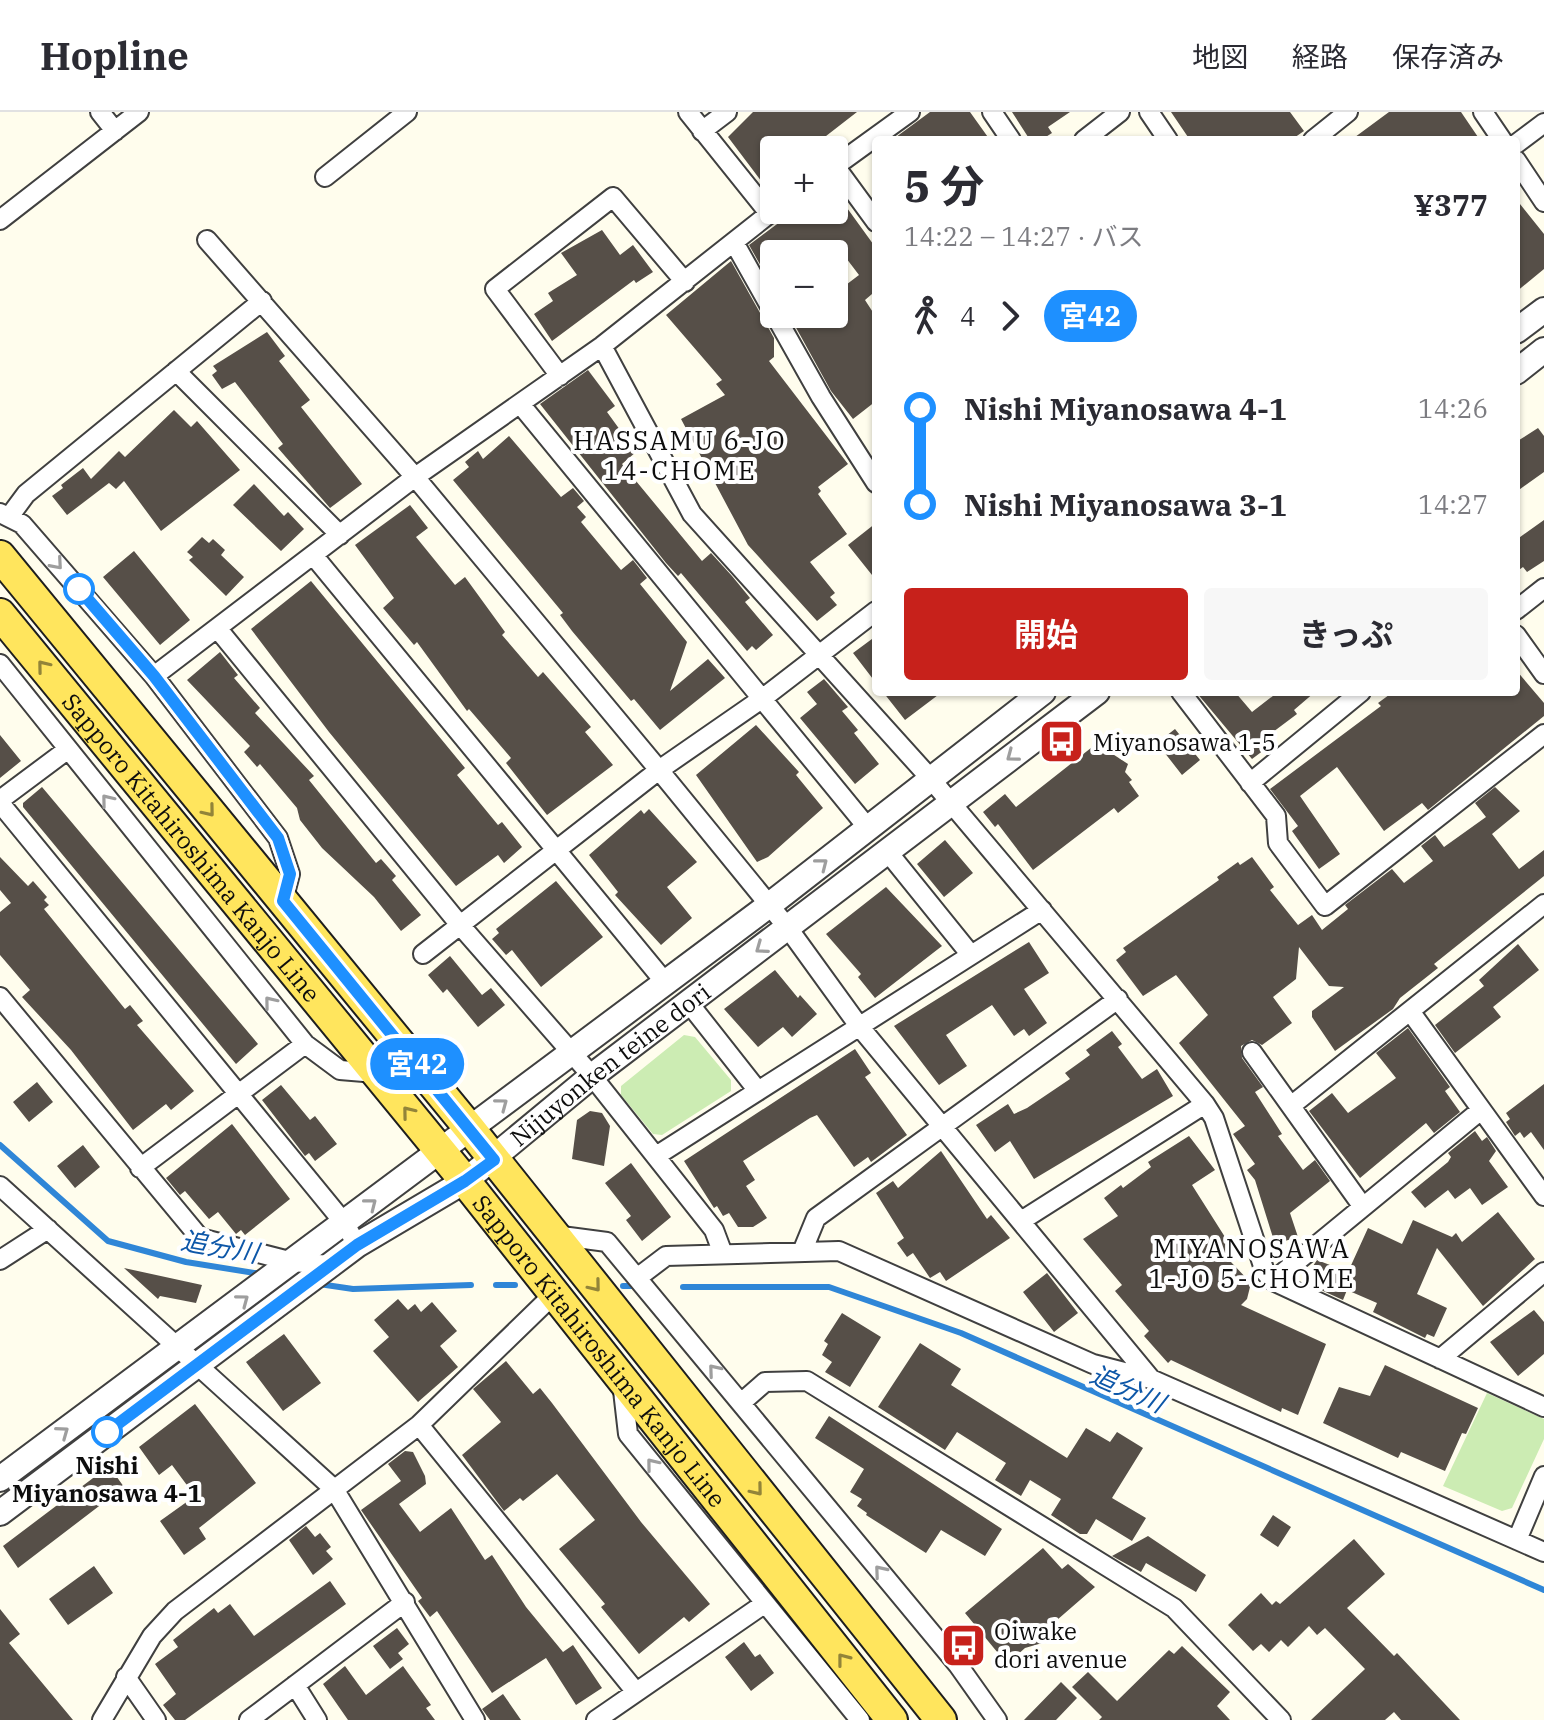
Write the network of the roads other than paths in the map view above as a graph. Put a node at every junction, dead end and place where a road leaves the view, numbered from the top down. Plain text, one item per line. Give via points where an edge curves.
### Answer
1 (100, 112) edge
2 (139, 112) edge
3 (407, 112) edge
4 (688, 112) edge
5 (727, 112) edge
6 (910, 112) edge
7 (992, 112) edge
8 (1120, 112) edge
9 (1149, 112) edge
10 (1348, 112) edge
11 (1483, 112) edge
12 (1544, 123) edge
13 (115, 131) junction
14 (702, 131) junction
15 (877, 136) edge
16 (1008, 136) edge
17 (1089, 136) edge
18 (1165, 136) edge
19 (1318, 136) edge
20 (1499, 136) edge
21 (872, 139) edge
22 (1520, 141) edge
23 (848, 157) edge
24 (1520, 166) edge
25 (325, 177) dead end
26 (848, 184) edge
27 (760, 197) edge
28 (1544, 202) edge
29 (872, 217) edge
30 (0, 220) edge
31 (760, 222) edge
32 (207, 240) dead end
33 (735, 244) junction
34 (685, 282) junction
35 (262, 301) junction
36 (1544, 310) edge
37 (1520, 328) edge
38 (602, 346) junction
39 (1544, 350) edge
40 (1520, 369) edge
41 (176, 371) junction
42 (560, 376) junction
43 (521, 405) junction
44 (415, 477) junction
45 (872, 477) edge
46 (5, 515) edge
47 (340, 535) junction
48 (313, 555) junction
49 (0, 556) edge
50 (1544, 588) edge
51 (1520, 607) edge
52 (0, 614) edge
53 (872, 614) edge
54 (217, 628) junction
55 (1520, 641) edge
56 (819, 656) junction
57 (0, 664) edge
58 (1544, 674) edge
59 (154, 676) junction
60 (1038, 696) edge
61 (1092, 696) edge
62 (1184, 696) edge
63 (1356, 696) edge
64 (763, 698) junction
65 (1544, 734) edge
66 (67, 750) junction
67 (659, 770) junction
68 (930, 778) junction
69 (1250, 783) junction
70 (0, 802) edge
71 (951, 802) junction
72 (868, 828) junction
73 (559, 848) junction
74 (887, 851) junction
75 (283, 901) junction
76 (1544, 904) edge
77 (768, 906) junction
78 (1042, 910) junction
79 (460, 925) junction
80 (788, 928) junction
81 (423, 954) dead end
82 (971, 955) junction
83 (664, 981) junction
84 (0, 997) edge
85 (1118, 999) junction
86 (688, 1002) junction
87 (1410, 1011) junction
88 (859, 1026) junction
89 (305, 1044) junction
90 (571, 1052) junction
91 (1252, 1052) dead end
92 (376, 1073) junction
93 (592, 1076) junction
94 (758, 1091) junction
95 (237, 1093) junction
96 (1205, 1104) junction
97 (1292, 1105) junction
98 (1481, 1110) junction
99 (943, 1127) junction
100 (470, 1129) junction
101 (441, 1152) junction
102 (656, 1156) junction
103 (494, 1160) junction
104 (140, 1168) junction
105 (465, 1181) junction
106 (0, 1186) edge
107 (1544, 1196) edge
108 (1363, 1207) junction
109 (1021, 1221) junction
110 (48, 1229) junction
111 (351, 1234) junction
112 (554, 1235) junction
113 (802, 1252) junction
114 (723, 1254) junction
115 (0, 1260) edge
116 (289, 1265) junction
117 (326, 1268) junction
118 (1544, 1272) edge
119 (637, 1278) junction
120 (1273, 1281) junction
121 (554, 1294) junction
122 (177, 1349) junction
123 (1440, 1359) junction
124 (196, 1366) junction
125 (622, 1379) junction
126 (1151, 1379) junction
127 (741, 1403) junction
128 (1544, 1407) edge
129 (419, 1425) junction
130 (1544, 1476) edge
131 (0, 1479) edge
132 (334, 1489) junction
133 (0, 1513) edge
134 (1517, 1540) junction
135 (1544, 1552) edge
136 (405, 1602) junction
137 (764, 1604) junction
138 (126, 1677) junction
139 (295, 1685) junction
140 (636, 1692) junction
141 (102, 1720) edge
142 (156, 1720) edge
143 (249, 1720) edge
144 (317, 1720) edge
145 (475, 1720) edge
146 (596, 1720) edge
147 (860, 1720) edge
148 (892, 1720) edge
149 (941, 1720) edge
150 (997, 1720) edge
151 (1281, 1720) edge

1 - 13 street
2 - 13 street
3 - 25 street
4 - 14 street
5 - 14 street
6 - 15 street
7 - 16 street
8 - 17 street
9 - 18 street
10 - 19 street
11 - 20 street
12 - 22 street
13 - 30 street
14 - 27 street
21 - 23 street
24 - 28 street
26 - 29 street
31 - 33 street
32 - 35 street
33 - 34 street
33 - 45 street
34 - 38 street
34 - 42 street via 613,197 495,289
35 - 41 street
35 - 44 street
36 - 37 street
38 - 42 street
38 - 56 street via 692,514
39 - 40 street
41 - 46 street
41 - 47 street
42 - 43 street
43 - 44 street
43 - 64 street
44 - 47 street
44 - 67 street
46 -> 59 street via 22,524
47 - 48 street
48 - 54 street
48 - 73 street
49 -> 75 main road, Sapporo Kitahiroshima Kanjo Line
50 - 51 street
92 -> 52 main road, Sapporo Kitahiroshima Kanjo Line
53 - 56 street
54 - 59 street
54 - 79 street
55 - 58 street
56 - 64 street
56 - 68 street
57 - 66 street
59 - 75 street via 278,838 290,874
60 - 68 street, Nijuyonken teine dori
61 -> 71 street, Nijuyonken teine dori
62 - 69 street
63 - 69 street
64 - 67 street
64 - 72 street
65 - 69 street via 1325,906 1278,843 1276,816
66 - 70 street
89 -> 66 street
67 - 73 street
67 - 77 street
68 - 71 street
68 - 72 street, Nijuyonken teine dori
70 - 95 street
71 - 74 street, Nijuyonken teine dori
71 - 78 street
77 -> 72 street, Nijuyonken teine dori
73 - 79 street
73 - 83 street
74 - 80 street, Nijuyonken teine dori
74 - 82 street
75 - 100 main road, Sapporo Kitahiroshima Kanjo Line
76 - 87 street
77 - 80 street
77 - 83 street, Nijuyonken teine dori
78 - 82 street
78 - 85 street
79 - 81 street
79 - 90 street
80 -> 86 street, Nijuyonken teine dori
80 - 88 street
82 - 88 street
83 - 90 street, Nijuyonken teine dori
84 - 104 street
85 - 96 street
85 - 99 street
86 - 93 street, Nijuyonken teine dori
86 - 94 street
87 - 97 street
87 - 98 street
88 - 94 street
88 - 99 street
89 - 92 street via 340,1070
89 - 95 street
90 - 93 street
100 -> 90 street, Nijuyonken teine dori
91 - 97 street
101 -> 92 main road, Sapporo Kitahiroshima Kanjo Line
93 - 102 street
93 - 103 street, Nijuyonken teine dori
94 - 102 street
95 - 104 street
95 - 111 street
96 - 109 street
96 - 120 street via 1265,1272
97 - 108 street
98 - 107 street
98 - 108 street
99 - 109 street
99 - 113 street via 816,1218
100 - 101 street, Nijuyonken teine dori
100 - 103 main road, Sapporo Kitahiroshima Kanjo Line
101 - 105 main road, Sapporo Kitahiroshima Kanjo Line
111 -> 101 street, Nijuyonken teine dori
102 - 114 street via 714,1230
103 - 105 street, Nijuyonken teine dori
103 - 112 main road, Sapporo Kitahiroshima Kanjo Line
104 - 116 street via 200,1238
105 - 111 street, Nijuyonken teine dori
105 - 121 main road, Sapporo Kitahiroshima Kanjo Line
106 - 110 street
108 - 120 street
109 - 126 street
110 - 115 street
110 - 122 street
111 - 116 street, Nijuyonken teine dori
111 - 117 street, Nijuyonken teine dori
112 - 119 street via 607,1242
112 -> 149 main road, Sapporo Kitahiroshima Kanjo Line
113 - 114 street
113 - 126 street via 839,1251 1093,1364
114 - 119 street via 666,1256
116 - 117 street
122 -> 116 street, Nijuyonken teine dori
117 - 124 street, Nijuyonken teine dori
118 - 123 street
127 -> 119 street
120 - 123 street
121 - 125 main road, Sapporo Kitahiroshima Kanjo Line
121 - 129 street
122 - 124 street
131 -> 122 street, Nijuyonken teine dori
123 - 128 street
124 - 132 street
124 - 133 street, Nijuyonken teine dori
137 -> 125 street via 628,1434
148 -> 125 main road, Sapporo Kitahiroshima Kanjo Line
126 - 134 street
150 -> 127 street via 958,1665
127 - 151 street via 765,1382 807,1381 1174,1608
129 - 132 street
129 - 140 street
130 - 134 street
132 - 136 street
132 - 138 street via 183,1603 152,1636
134 - 135 street
136 - 139 street
136 - 145 street
137 - 140 street
137 - 147 street
138 - 141 street
138 - 142 street
139 - 143 street
139 - 144 street
140 - 146 street

